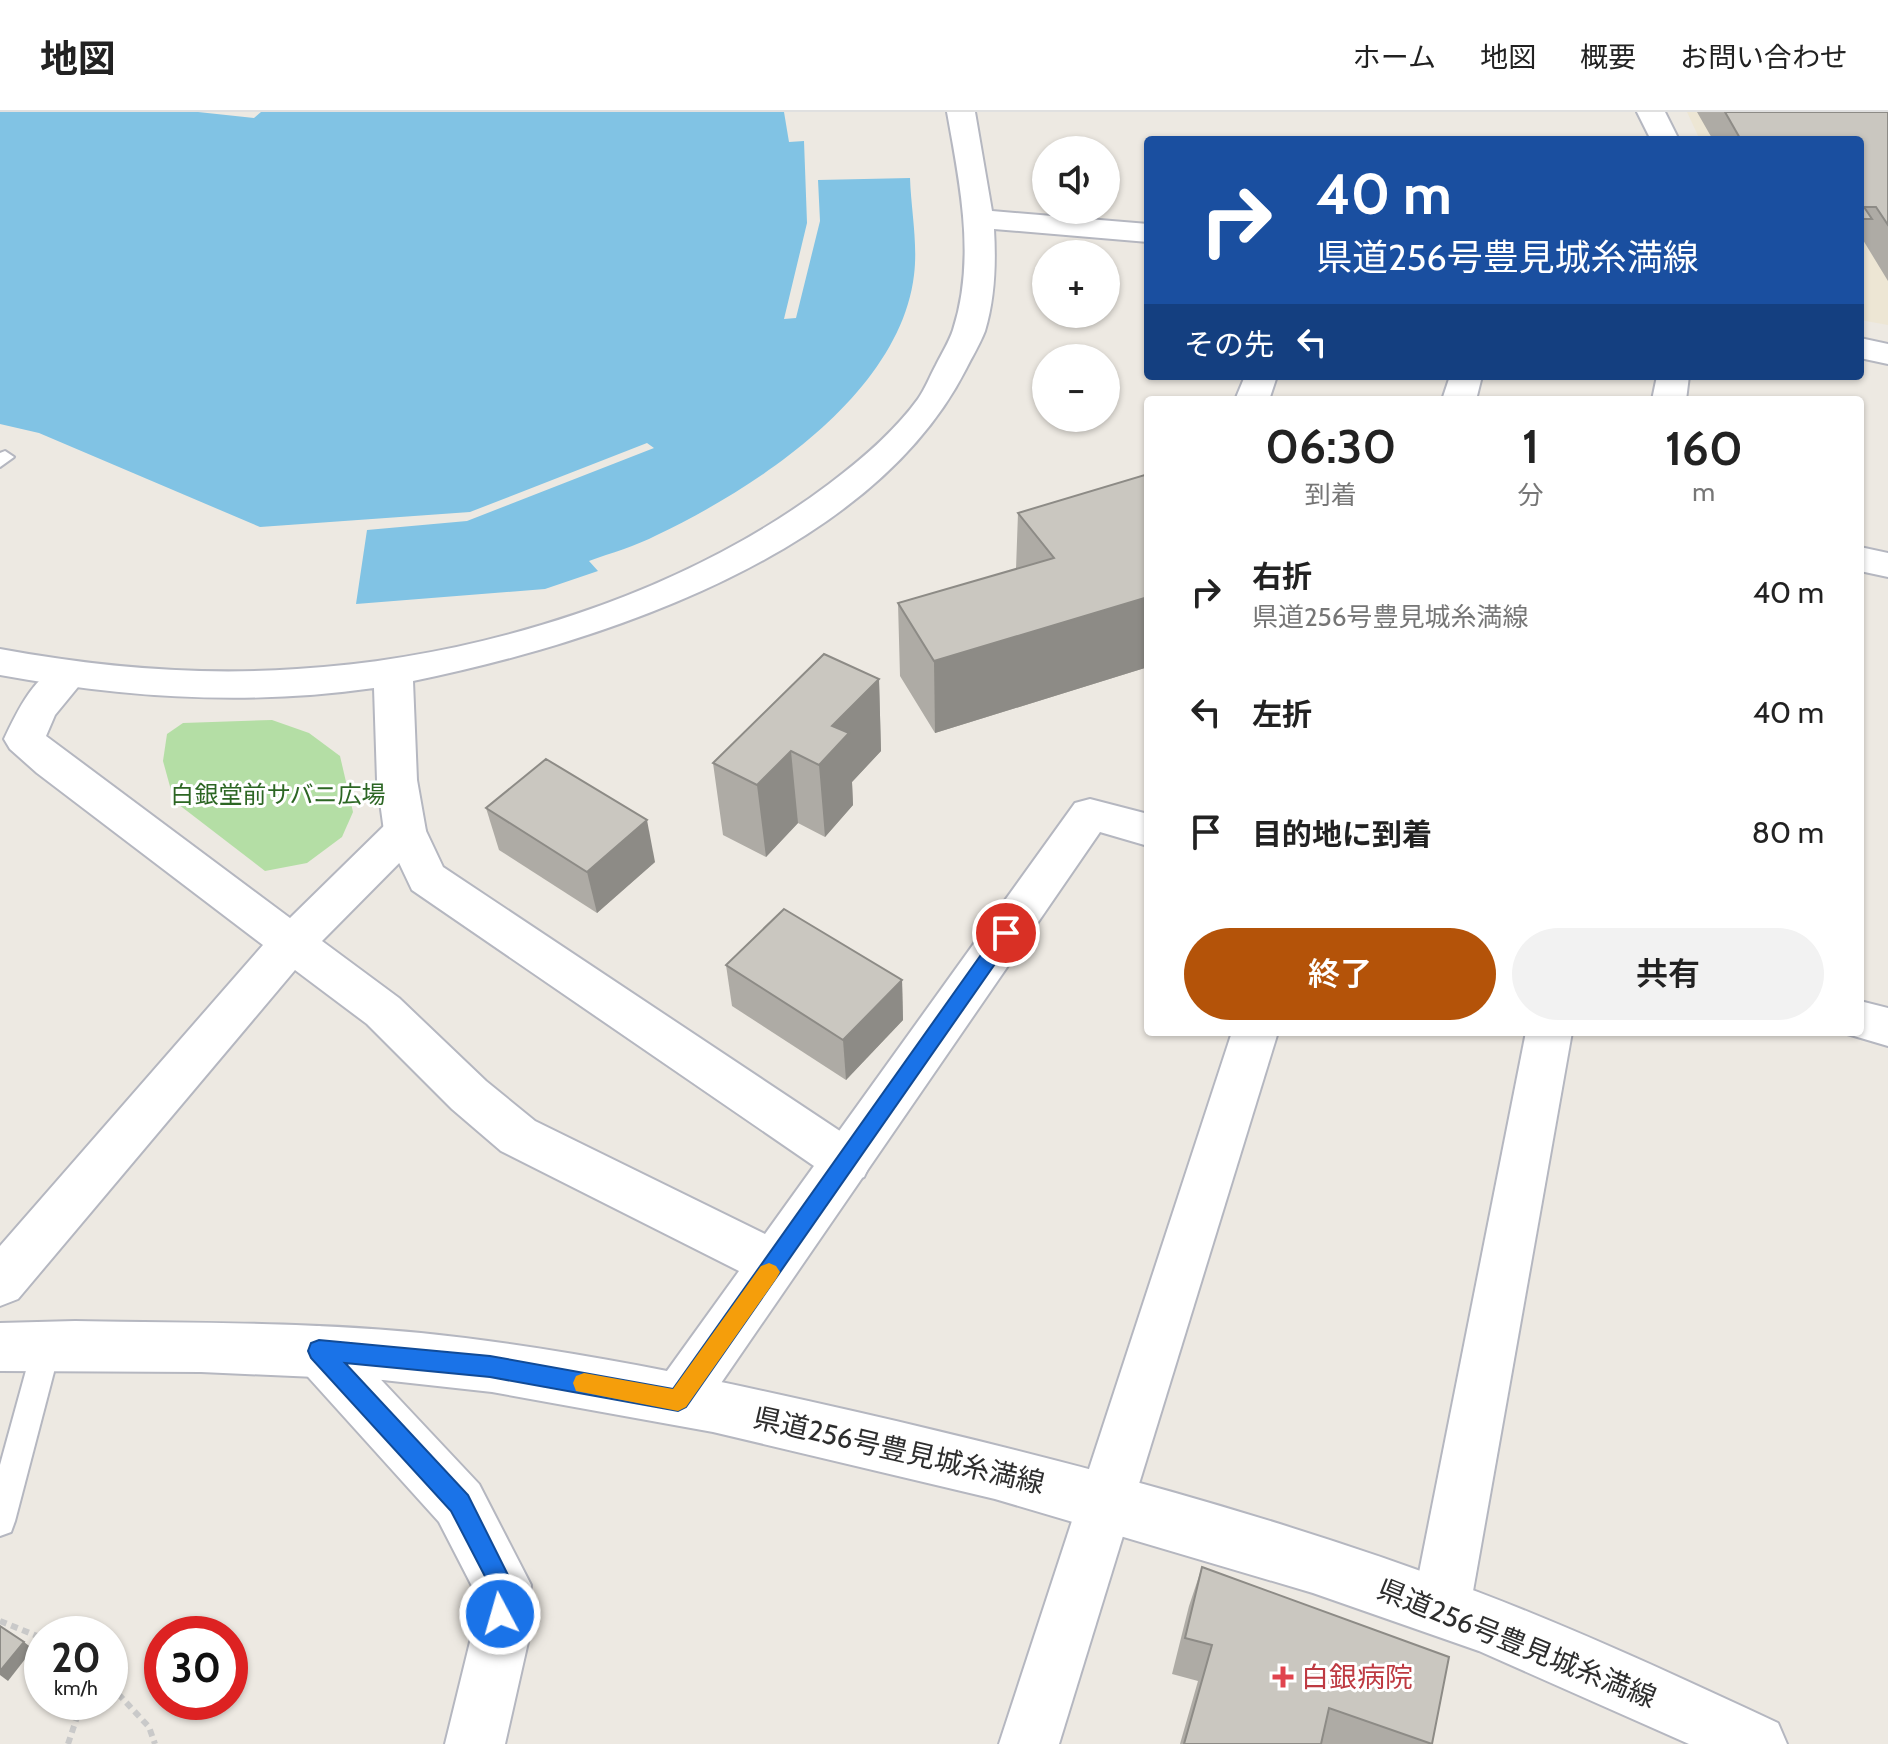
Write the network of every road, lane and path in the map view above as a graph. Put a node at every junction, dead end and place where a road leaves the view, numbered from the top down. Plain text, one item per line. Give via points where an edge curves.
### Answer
1 (961, 112) edge
2 (1651, 112) edge
3 (1663, 136) edge
4 (979, 219) junction
5 (1144, 233) edge
6 (1864, 349) edge
7 (1888, 354) edge
8 (1864, 560) edge
9 (1888, 565) edge
10 (0, 662) edge
11 (393, 673) junction
12 (68, 676) junction
13 (1144, 829) edge
14 (405, 831) junction
15 (292, 943) junction
16 (1864, 1021) edge
17 (1888, 1027) edge
18 (1254, 1036) edge
19 (1548, 1036) edge
20 (847, 1162) junction
21 (775, 1264) junction
22 (0, 1283) edge
23 (23, 1346) edge
24 (319, 1351) junction
25 (678, 1400) junction
26 (1104, 1499) junction
27 (0, 1521) edge
28 (1441, 1608) junction
29 (0, 1621) edge
30 (24, 1631) edge
31 (128, 1704) edge
32 (76, 1720) edge
33 (68, 1744) edge
34 (155, 1744) edge
35 (475, 1744) edge
36 (1029, 1744) edge
37 (1757, 1744) edge

1 - 4 street
2 - 3 street
4 - 5 street
4 - 11 street via 981,268 969,331 955,367 900,443 850,487 750,553 688,582 538,638
6 - 7 street
8 - 9 street
10 - 12 street
11 - 12 street via 226,683
11 - 14 street via 397,780
12 - 15 street via 39,708 24,739 100,803
13 - 20 street via 1090,814
14 - 15 street
14 - 20 street via 427,878
15 - 21 street via 383,1011 518,1136
15 - 22 street
16 - 17 street
18 - 26 street
19 - 28 street
20 - 21 street
21 - 25 street
23 - 24 street, 県道256号豊見城糸満線
23 - 27 lane
24 - 25 street, 県道256号豊見城糸満線 via 490,1367
24 - 35 street via 459,1503 502,1585 499,1642
25 - 26 street, 県道256号豊見城糸満線 via 848,1435
26 - 28 street, 県道256号豊見城糸満線
26 - 36 street
28 - 37 street, 県道256号豊見城糸満線
29 - 30 path
31 - 34 path via 149,1727
32 - 33 path

